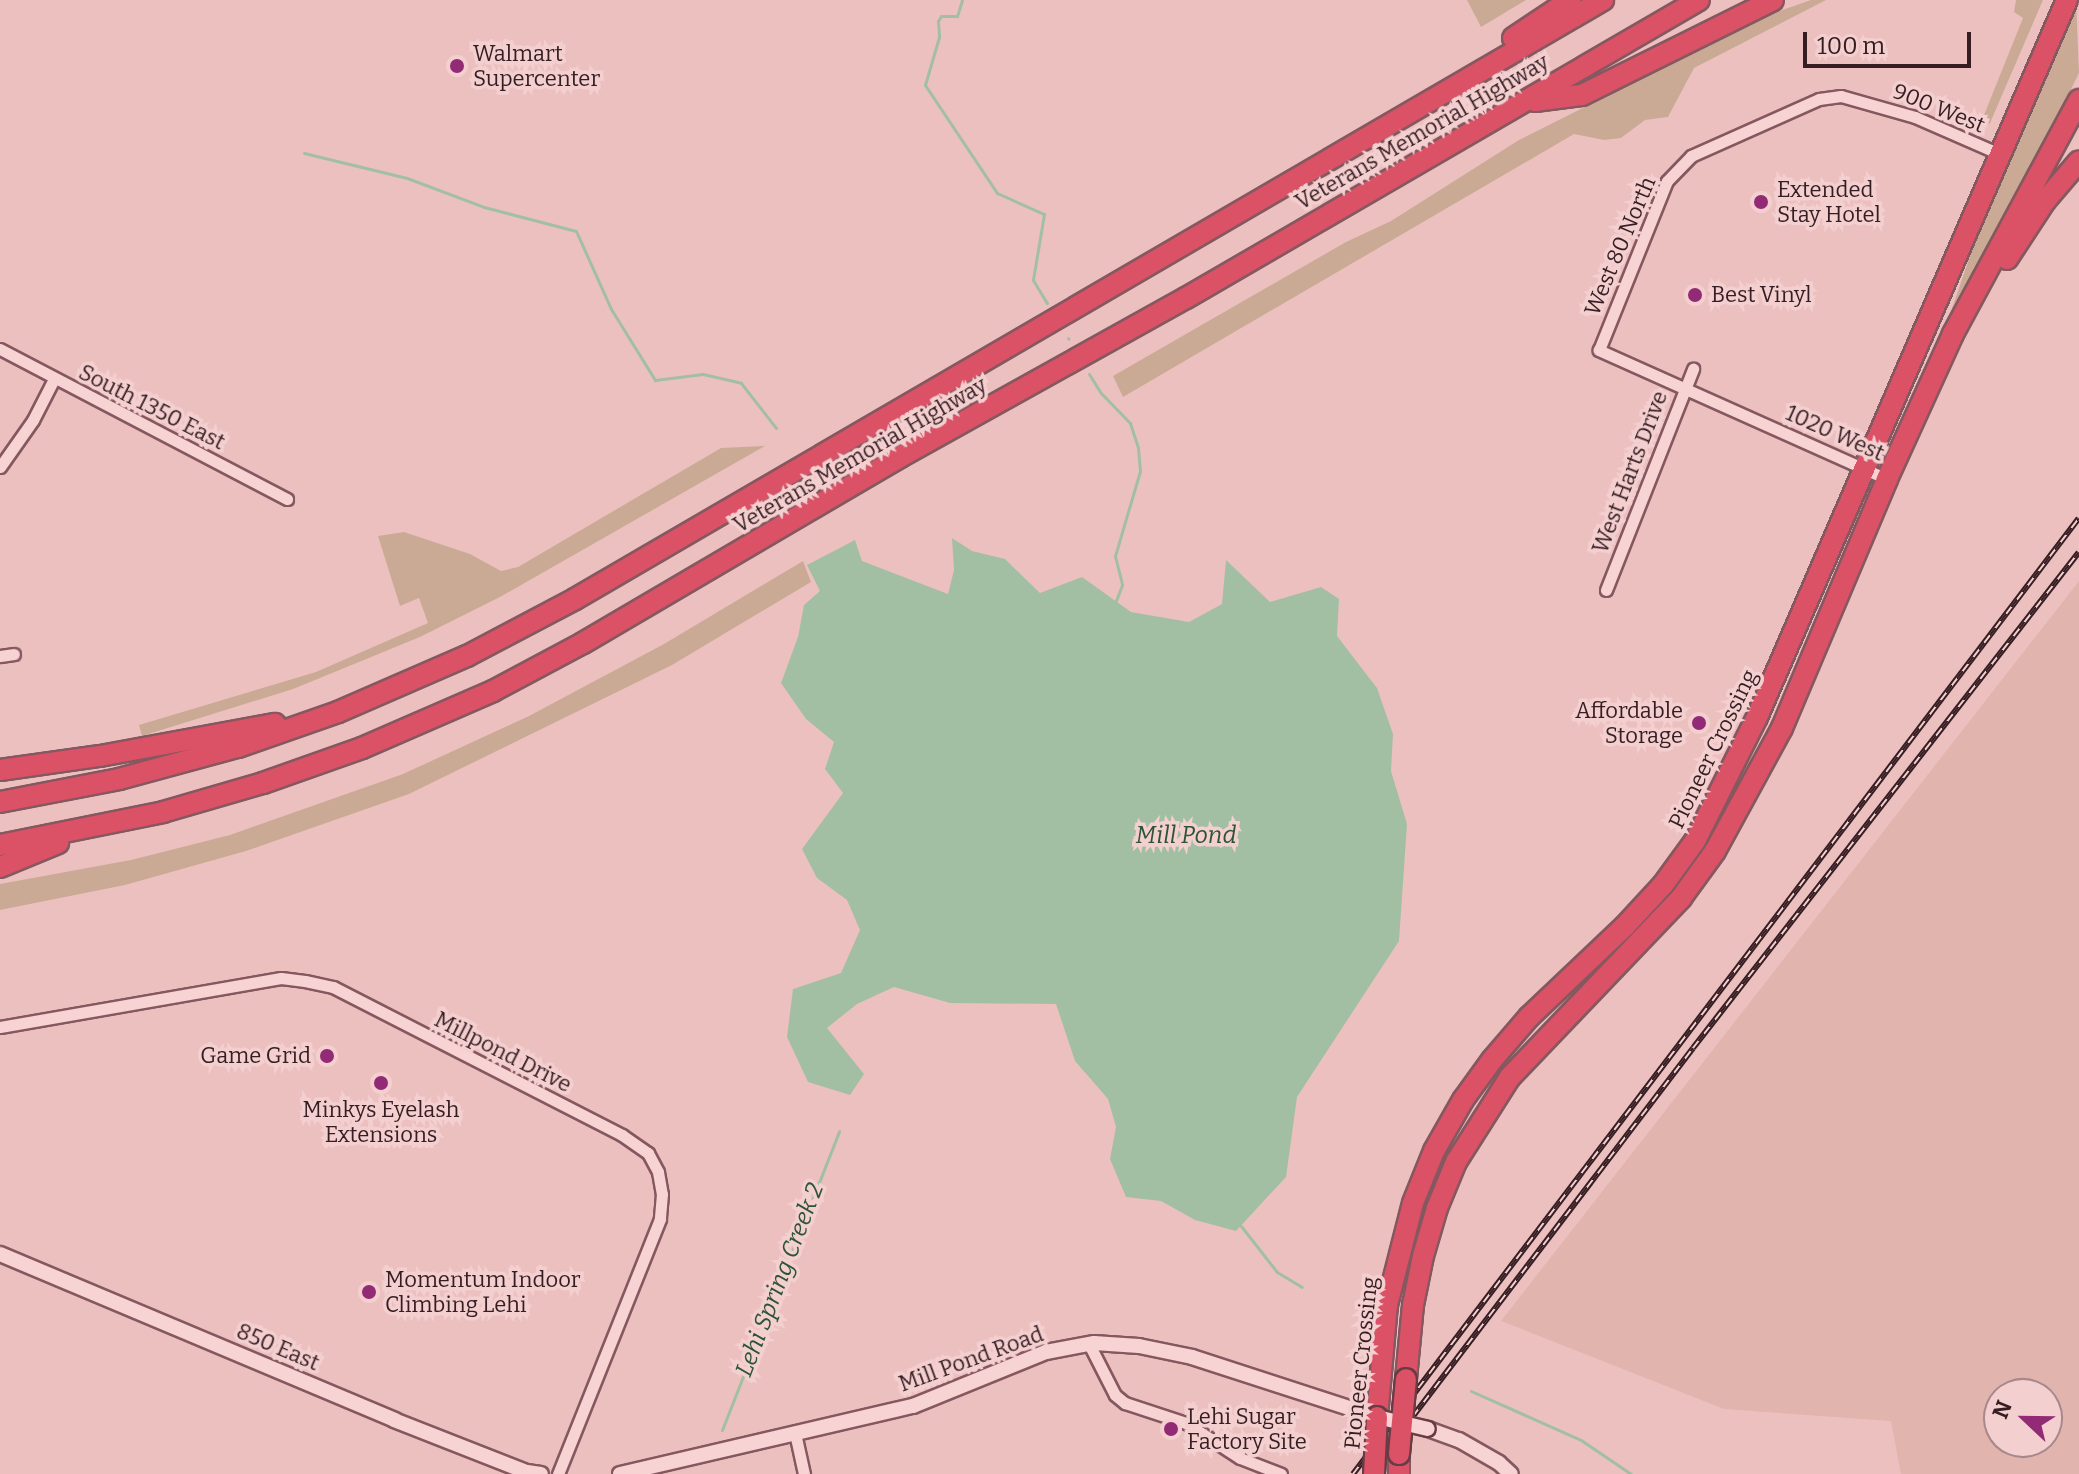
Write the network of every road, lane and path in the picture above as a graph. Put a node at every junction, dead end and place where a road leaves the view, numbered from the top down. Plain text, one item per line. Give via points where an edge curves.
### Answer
1 (1570, 0) edge
2 (1603, 0) edge
3 (1699, 0) edge
4 (1773, 0) edge
5 (2057, 0) edge
6 (2067, 0) edge
7 (2052, 40) junction
8 (2079, 100) edge
9 (1527, 102) junction
10 (1343, 152) junction
11 (2002, 155) junction
12 (1683, 161) joint
13 (2079, 161) edge
14 (0, 349) edge
15 (1599, 350) joint
16 (1693, 369) dead end
17 (54, 379) junction
18 (1685, 388) junction
19 (0, 467) edge
20 (1864, 469) junction
21 (1887, 479) junction
22 (287, 499) dead end
23 (1606, 590) dead end
24 (14, 654) dead end
25 (0, 656) edge
26 (338, 712) junction
27 (0, 770) edge
28 (0, 802) edge
29 (103, 826) junction
30 (0, 845) edge
31 (0, 867) edge
32 (0, 1027) edge
33 (0, 1254) edge
34 (1089, 1344) junction
35 (1377, 1417) junction
36 (1402, 1423) junction
37 (795, 1433) junction
38 (541, 1474) edge
39 (558, 1474) edge
40 (620, 1474) edge
41 (804, 1474) edge
42 (1281, 1474) edge
43 (1374, 1474) edge
44 (1399, 1474) edge
45 (1511, 1474) edge

1 - 10 highway
2 - 10 highway, Veterans Memorial Highway
3 - 9 highway, Veterans Memorial Highway
4 - 9 highway via 1582,95
5 - 7 highway
6 - 7 highway, Pioneer Crossing
7 - 11 highway, Pioneer Crossing
8 - 21 highway, Pioneer Crossing via 1967,306
9 - 29 highway, Veterans Memorial Highway via 529,672 437,717 320,764
10 - 26 highway, Veterans Memorial Highway via 551,613 441,669
11 - 12 street, 900 West via 1915,117 1841,96 1798,107
11 - 20 highway, Pioneer Crossing
12 - 15 street, West 80 North via 1667,181
13 - 21 highway via 2015,246 1962,341 1916,442
14 - 17 street, South 1350 East
15 - 18 street, 1020 West
16 - 18 street, West Harts Drive
17 - 19 street
17 - 22 street, South 1350 East
18 - 20 street, 1020 West
18 - 23 street, West Harts Drive
20 - 21 street, 1020 West
20 - 35 highway, Pioneer Crossing via 1757,717 1695,841 1625,926 1529,1017 1492,1060 1434,1151 1399,1251 1383,1341
21 - 36 highway, Pioneer Crossing, bridge via 1782,728 1715,851 1681,898 1510,1077 1456,1162 1423,1256 1408,1343
24 - 25 street
26 - 27 highway
26 - 28 highway, Veterans Memorial Highway via 159,769
29 - 30 highway, Veterans Memorial Highway
29 - 31 highway
32 - 39 street, Millpond Drive via 281,978 305,981 333,987 648,1153 659,1179 660,1219
33 - 38 main road, 850 East via 394,1420
34 - 35 main road, Mill Pond Road via 1139,1346 1192,1357
34 - 37 main road, Mill Pond Road via 1046,1352 913,1406
34 - 42 street via 1115,1395 1125,1403 1186,1423 1240,1458
35 - 36 main road, Mill Pond Road, bridge
35 - 43 highway, Pioneer Crossing, bridge
36 - 44 highway, Pioneer Crossing, bridge
36 - 45 main road, Mill Pond Road, bridge via 1459,1440
37 - 40 main road, Mill Pond Road
37 - 41 street

